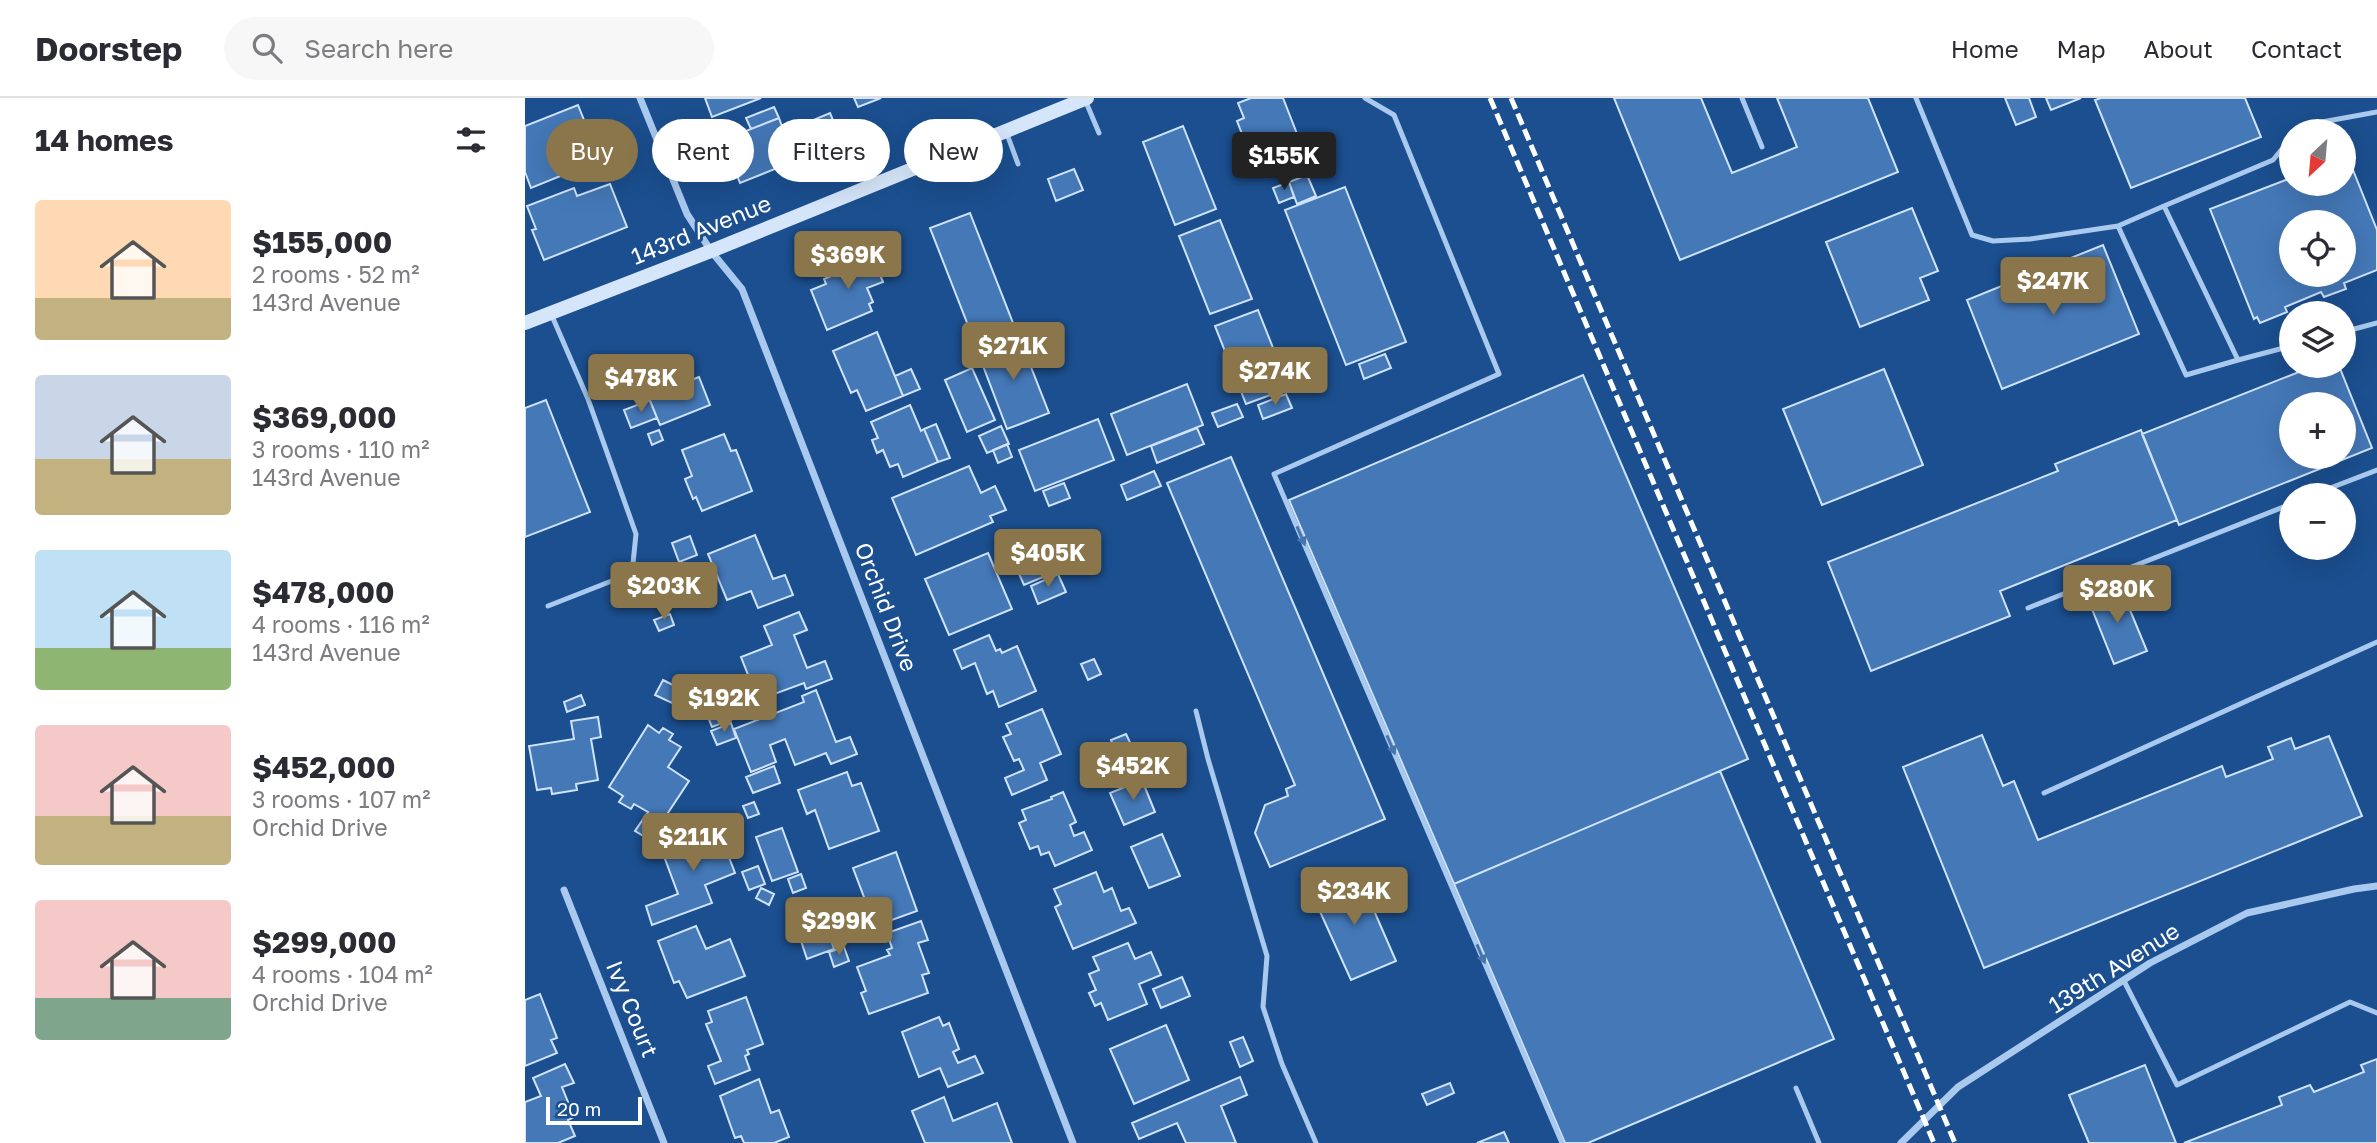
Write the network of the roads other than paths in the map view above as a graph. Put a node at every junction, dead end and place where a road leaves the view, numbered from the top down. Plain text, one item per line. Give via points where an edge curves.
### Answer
1 (640, 98) edge
2 (1086, 98) edge
3 (1365, 98) edge
4 (1742, 98) edge
5 (1916, 98) edge
6 (1065, 102) edge
7 (2377, 113) edge
8 (2341, 119) edge
9 (1006, 130) junction
10 (1099, 133) dead end
11 (1762, 147) dead end
12 (2279, 153) edge
13 (1018, 163) dead end
14 (2164, 206) junction
15 (2118, 226) junction
16 (711, 251) junction
17 (551, 313) junction
18 (525, 323) edge
19 (2377, 323) edge
20 (2356, 329) edge
21 (2279, 349) edge
22 (2238, 360) junction
23 (2377, 470) edge
24 (2343, 483) edge
25 (2279, 509) edge
26 (548, 606) dead end
27 (2028, 608) dead end
28 (2377, 642) edge
29 (1196, 711) dead end
30 (2044, 793) dead end
31 (2377, 887) edge
32 (564, 890) dead end
33 (2123, 981) junction
34 (2377, 1013) edge
35 (1796, 1088) dead end
36 (664, 1143) edge
37 (1073, 1143) edge
38 (1316, 1143) edge
39 (1562, 1143) edge
40 (1819, 1143) edge
41 (1901, 1143) edge

1 - 16 street, Orchid Drive via 687,214
2 - 6 street, 143rd Avenue
2 - 10 lane
3 -> 39 lane via 1394,115 1499,374 1273,474
4 - 11 lane
5 - 15 lane via 1972,235 1993,242
6 - 9 street, 143rd Avenue
7 - 8 lane
9 - 13 lane
9 - 16 street, 143rd Avenue
12 - 14 lane via 2273,160
14 - 15 lane
14 - 22 lane
15 - 22 lane via 2186,375
16 - 17 street, 143rd Avenue
16 - 37 street, Orchid Drive via 742,289
17 - 18 street, 143rd Avenue
17 - 26 lane via 588,399 636,534 632,573
19 - 20 lane
21 - 22 lane
23 - 24 lane
25 - 27 lane
28 - 30 lane
29 - 38 lane via 1267,956 1263,1007
31 - 33 street, 139th Avenue via 2354,888 2247,913
32 - 36 street, Ivy Court
33 - 34 lane via 2177,1085 2350,1002
33 - 41 street, 139th Avenue via 1958,1087
35 - 40 lane

